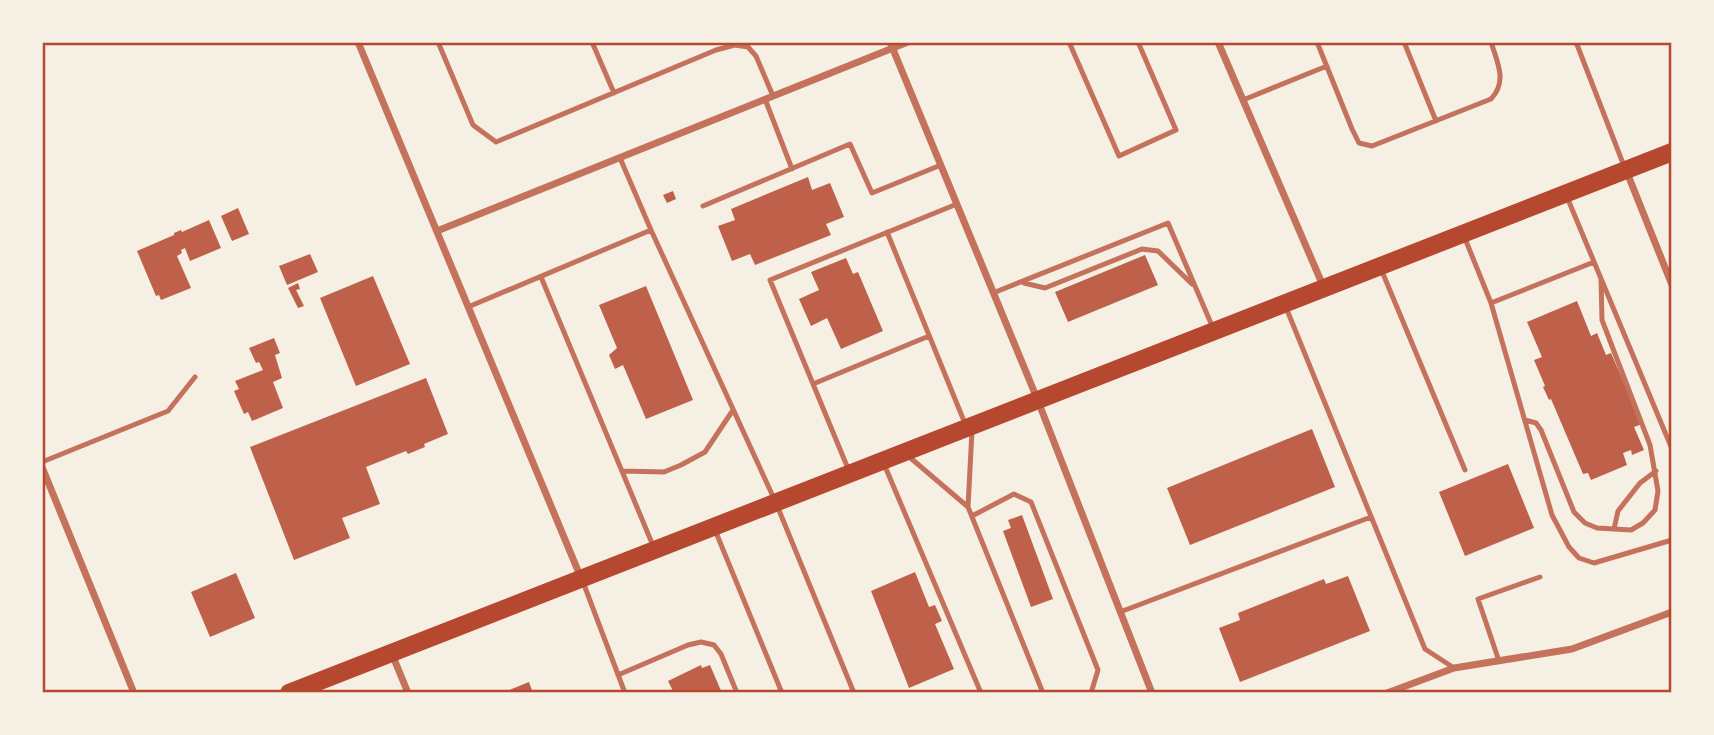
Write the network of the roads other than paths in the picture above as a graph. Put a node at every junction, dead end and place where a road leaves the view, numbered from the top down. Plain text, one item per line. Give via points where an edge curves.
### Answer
1 (358, 42) edge
2 (438, 42) edge
3 (592, 42) edge
4 (908, 42) edge
5 (1069, 42) edge
6 (1138, 42) edge
7 (1218, 42) edge
8 (1317, 42) edge
9 (1404, 42) edge
10 (1491, 42) edge
11 (1576, 42) edge
12 (891, 45) edge
13 (1327, 66) junction
14 (614, 93) junction
15 (769, 98) junction
16 (1243, 100) junction
17 (1436, 121) junction
18 (1672, 152) edge
19 (620, 158) junction
20 (941, 165) junction
21 (792, 169) junction
22 (1626, 170) junction
23 (1566, 193) junction
24 (957, 204) junction
25 (703, 206) dead end
26 (651, 230) junction
27 (437, 231) junction
28 (887, 232) junction
29 (1463, 233) junction
30 (1594, 262) junction
31 (1380, 266) junction
32 (541, 277) junction
33 (1601, 279) junction
34 (1021, 282) junction
35 (1672, 285) edge
36 (1195, 286) junction
37 (1324, 288) junction
38 (993, 293) junction
39 (1490, 303) junction
40 (1284, 304) junction
41 (468, 307) junction
42 (1214, 331) junction
43 (929, 336) junction
44 (195, 376) dead end
45 (813, 384) junction
46 (1038, 401) junction
47 (733, 410) junction
48 (1525, 420) junction
49 (969, 428) junction
50 (1672, 449) edge
51 (905, 453) junction
52 (883, 461) junction
53 (42, 464) edge
54 (1465, 470) dead end
55 (622, 471) junction
56 (1656, 471) junction
57 (850, 474) junction
58 (776, 503) junction
59 (968, 507) junction
60 (972, 516) junction
61 (1371, 517) junction
62 (714, 527) junction
63 (1614, 529) junction
64 (1672, 540) edge
65 (655, 550) junction
66 (1540, 577) dead end
67 (581, 579) junction
68 (1120, 612) junction
69 (1672, 612) edge
70 (392, 653) junction
71 (1499, 661) junction
72 (1454, 668) junction
73 (618, 675) junction
74 (134, 693) edge
75 (289, 693) edge
76 (408, 693) edge
77 (625, 693) edge
78 (737, 693) edge
79 (782, 693) edge
80 (854, 693) edge
81 (981, 693) edge
82 (1043, 693) edge
83 (1091, 693) edge
84 (1152, 693) edge
85 (1387, 693) edge

1 - 27 street
2 - 14 lane via 473,125 496,142
3 - 14 lane
4 - 12 street
5 - 6 lane via 1119,156 1176,131
7 - 16 street
8 - 13 lane
9 - 17 lane
10 - 17 lane via 1500,74 1499,91 1491,99
11 - 22 lane
12 - 15 street
12 - 20 street
13 - 16 lane
13 - 17 lane via 1359,143 1372,146
14 - 15 lane via 735,45 748,47 756,57
15 - 19 street
15 - 21 lane
16 - 37 street
18 - 22 main road
19 - 26 lane
19 - 27 street
20 - 21 lane via 872,193 850,144
20 - 24 street
21 - 25 lane
22 - 23 main road
22 - 35 street
23 - 29 main road
23 - 30 lane
24 - 28 lane
24 - 38 street
26 - 32 lane
26 - 47 lane
27 - 41 street
28 - 43 lane
28 - 45 lane via 770,280
29 - 31 main road
29 - 39 lane
30 - 33 lane
30 - 39 lane
31 - 37 main road
31 - 54 lane
32 - 41 lane
32 - 55 lane
33 - 50 lane
33 - 56 lane via 1602,320
34 - 36 lane via 1045,288 1142,249 1158,251
34 - 36 lane via 1168,223
34 - 38 lane
36 - 42 lane
37 - 40 main road
38 - 46 street
39 - 48 lane
40 - 42 main road
40 - 61 lane
41 - 67 street
42 - 46 main road
43 - 45 lane
43 - 49 lane
44 - 53 lane via 168,411
45 - 57 lane
46 - 49 main road
46 - 68 street
47 - 55 lane via 705,452 664,472
47 - 58 lane
48 - 63 lane via 1541,430 1574,512 1585,523
48 - 64 lane via 1552,514 1580,558 1594,563
49 - 51 main road
49 - 59 lane
51 - 52 main road
51 - 59 lane
52 - 57 main road
52 - 81 lane
53 - 74 street
55 - 65 lane
56 - 63 lane via 1618,511
56 - 63 lane via 1655,510 1630,530
57 - 58 main road
58 - 62 main road
58 - 80 lane
59 - 60 lane
60 - 82 lane
60 - 83 lane via 1014,494 1031,502 1098,670
61 - 68 lane
61 - 72 lane via 1424,649
62 - 65 main road
62 - 79 lane
65 - 67 main road
66 - 71 lane via 1478,598
67 - 70 main road
67 - 73 lane
68 - 84 street
69 - 71 street via 1572,649
70 - 75 main road
70 - 76 street
71 - 72 street
72 - 85 street
73 - 77 lane
73 - 78 lane via 701,642 713,645 721,654

